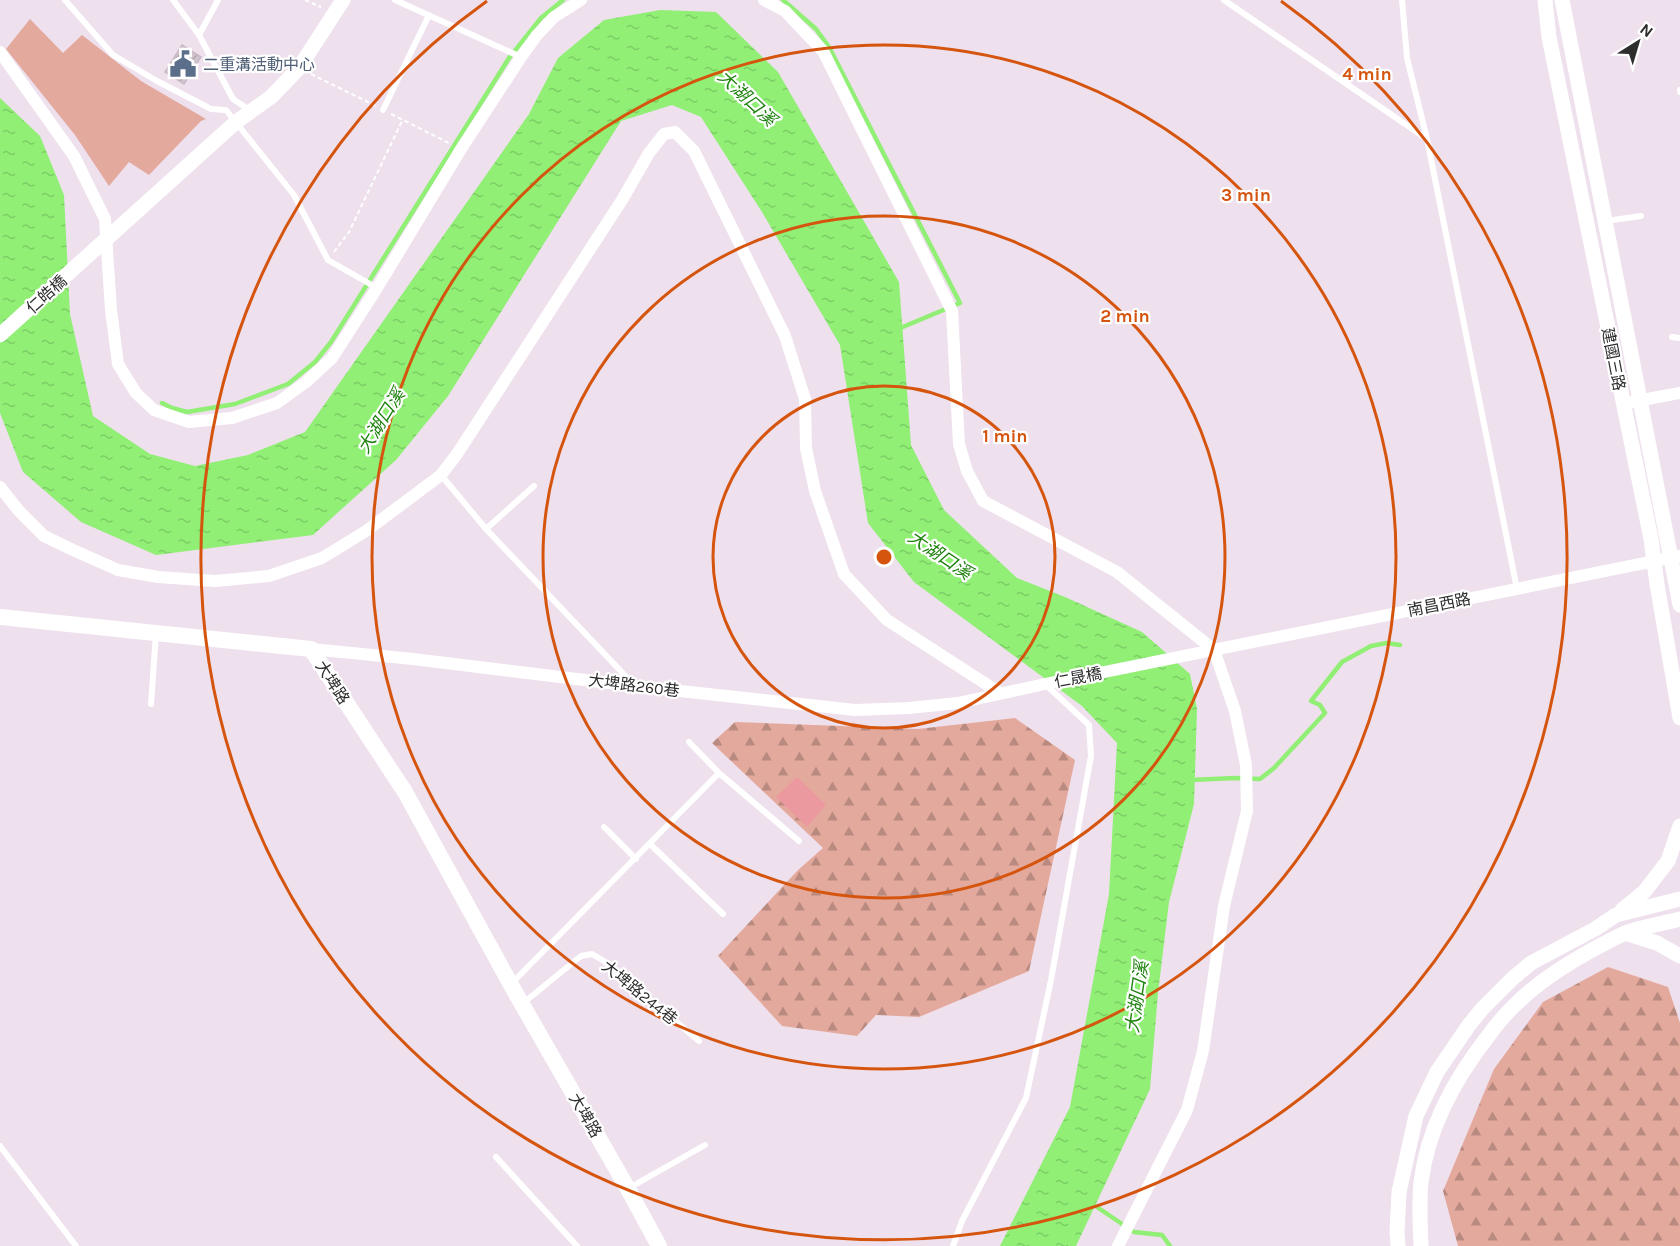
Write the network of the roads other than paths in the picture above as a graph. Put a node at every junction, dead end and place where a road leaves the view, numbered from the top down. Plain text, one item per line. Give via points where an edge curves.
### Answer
1 (65, 0) edge
2 (173, 0) edge
3 (218, 0) edge
4 (343, 0) edge
5 (395, 0) edge
6 (581, 0) edge
7 (764, 0) edge
8 (1224, 0) edge
9 (1402, 0) edge
10 (1545, 0) edge
11 (1562, 0) edge
12 (429, 15) junction
13 (199, 35) junction
14 (0, 52) edge
15 (521, 57) junction
16 (233, 99) junction
17 (226, 110) junction
18 (383, 110) dead end
19 (253, 111) junction
20 (236, 122) junction
21 (1427, 139) junction
22 (1641, 216) dead end
23 (1605, 221) junction
24 (107, 239) junction
25 (377, 288) junction
26 (0, 335) edge
27 (1672, 337) dead end
28 (1680, 338) edge
29 (1680, 393) edge
30 (1641, 401) junction
31 (1623, 404) junction
32 (441, 475) junction
33 (534, 486) dead end
34 (0, 487) edge
35 (486, 529) junction
36 (1676, 557) edge
37 (1654, 561) junction
38 (1517, 589) junction
39 (1680, 605) edge
40 (0, 617) edge
41 (156, 633) junction
42 (311, 649) junction
43 (1214, 650) junction
44 (1198, 653) joint
45 (1045, 684) junction
46 (634, 686) junction
47 (1000, 693) junction
48 (958, 703) joint
49 (151, 704) dead end
50 (1680, 718) edge
51 (689, 742) dead end
52 (719, 773) junction
53 (1680, 826) edge
54 (604, 827) dead end
55 (799, 841) dead end
56 (650, 844) junction
57 (636, 859) junction
58 (1680, 899) edge
59 (723, 914) dead end
60 (1616, 915) junction
61 (1680, 920) edge
62 (1625, 933) junction
63 (1680, 956) edge
64 (511, 985) junction
65 (522, 1004) junction
66 (699, 1041) dead end
67 (705, 1145) dead end
68 (0, 1146) edge
69 (496, 1157) dead end
70 (628, 1189) junction
71 (76, 1246) edge
72 (577, 1246) edge
73 (659, 1246) edge
74 (953, 1246) edge
75 (1118, 1246) edge
76 (1398, 1246) edge
77 (1421, 1246) edge

1 - 17 lane via 113,55 211,109
2 - 13 lane
3 - 13 lane
4 - 19 street, 仁皓橋 via 299,68
5 - 12 lane
6 - 15 street via 554,17
7 - 43 street via 785,11 823,51 952,311 960,444 967,471 983,501 1117,572
8 - 21 lane
9 - 21 lane via 1407,58
10 - 31 street, 建國三路
11 - 23 street, 建國三路
12 - 15 lane
12 - 18 lane
13 - 16 lane
14 - 24 street via 74,156 105,219
15 - 25 street
16 - 17 lane
16 - 19 lane
17 - 20 lane
19 - 20 street, 仁皓橋
20 - 24 street, 仁皓橋
20 - 25 lane via 294,195 328,260
21 - 38 lane
22 - 23 lane
23 - 30 street, 建國三路
24 - 25 street via 118,364 136,393 154,410 189,422 232,418 277,403 332,358
24 - 26 street, 仁皓橋
27 - 28 lane
29 - 30 street
30 - 31 street
30 - 36 street, 建國三路
31 - 37 street, 建國三路
32 - 34 street via 366,531 322,558 269,576 215,581 118,570 44,536
32 - 35 lane
32 - 47 street via 616,210 649,153 664,134 675,132 694,151 785,336 805,399 806,448 815,491 844,574 887,620
33 - 35 lane
35 - 46 lane
36 - 37 street, 南昌西路
36 - 39 street, 建國三路
37 - 38 street, 南昌西路
37 - 50 street, 建國三路
38 - 43 street, 南昌西路
40 - 41 main road, 大埤路
41 - 42 main road, 大埤路
41 - 49 lane
42 - 46 street, 大埤路260巷
42 - 64 main road, 大埤路 via 405,792
43 - 44 street, 南昌西路
43 - 75 street via 1235,711 1246,765 1246,811 1224,906 1203,1051 1187,1110
44 - 45 street, 仁晟橋
45 - 47 street, 仁晟橋
45 - 74 lane via 1089,725 1091,756 1026,1098
46 - 48 street, 大埤路260巷 via 855,710
47 - 48 street, 仁晟橋
51 - 52 lane
52 - 55 lane
52 - 56 lane
53 - 60 street via 1668,861 1644,892
54 - 57 lane
56 - 57 lane
56 - 59 lane
57 - 64 lane
58 - 60 street
60 - 76 street via 1512,978 1452,1049 1416,1116 1399,1192
61 - 62 street
62 - 63 street via 1657,943
62 - 77 street via 1560,969 1515,1004 1460,1073 1430,1142 1422,1181
64 - 65 main road, 大埤路
65 - 66 lane, 大埤路244巷 via 581,956 592,954
65 - 70 main road, 大埤路
67 - 70 lane
68 - 71 lane
69 - 72 lane
70 - 73 main road, 大埤路

